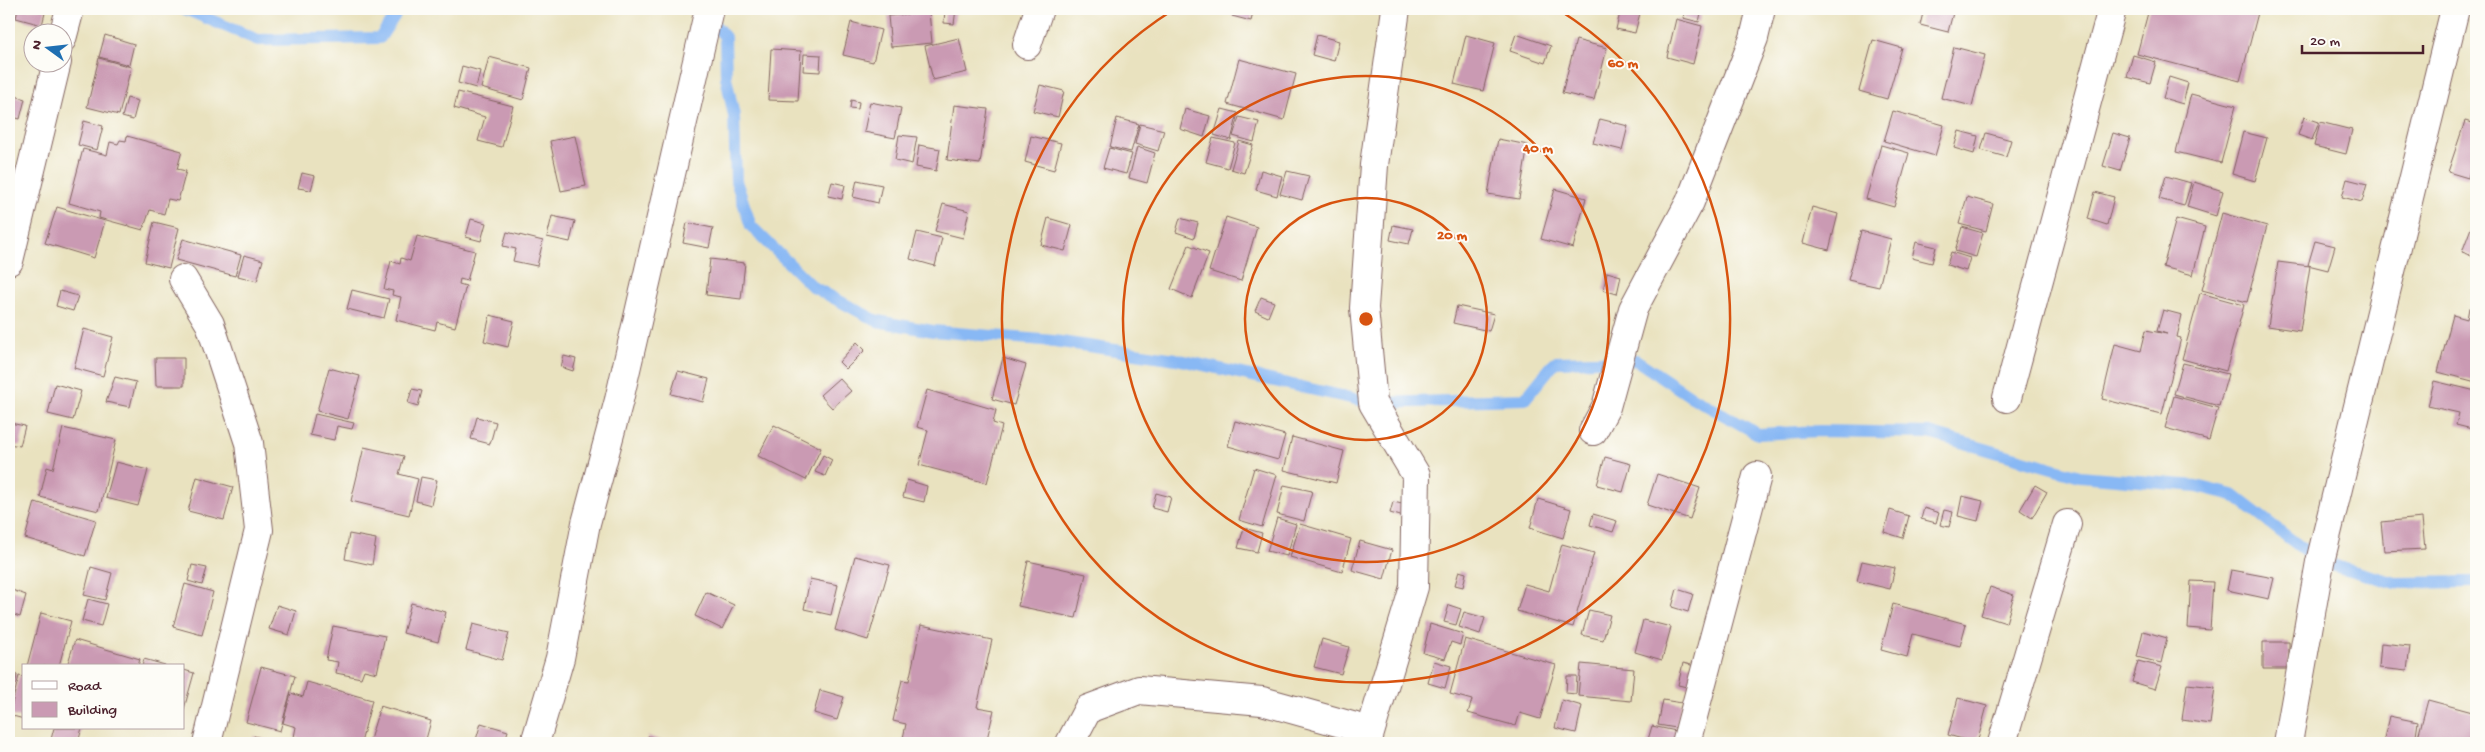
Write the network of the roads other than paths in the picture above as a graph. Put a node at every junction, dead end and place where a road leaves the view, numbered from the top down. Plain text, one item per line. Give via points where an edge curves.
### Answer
1 (70, 9) edge
2 (709, 9) edge
3 (1039, 9) edge
4 (1396, 9) edge
5 (1762, 9) edge
6 (2112, 9) edge
7 (2455, 9) edge
8 (67, 22) edge
9 (1027, 45) dead end
10 (55, 72) edge
11 (9, 261) edge
12 (183, 279) dead end
13 (2007, 398) dead end
14 (1593, 431) dead end
15 (1757, 476) dead end
16 (2067, 524) dead end
17 (1368, 737) edge
18 (207, 743) edge
19 (535, 743) edge
20 (1070, 743) edge
21 (1686, 743) edge
22 (2002, 743) edge
23 (2288, 743) edge

1 - 8 street
2 - 19 street via 619,400 586,523 560,658
3 - 9 street
4 - 17 street via 1374,165 1364,308 1373,403 1416,475 1414,587
5 - 14 street via 1754,38 1690,202 1633,309 1606,407
6 - 13 street
7 - 23 street via 2320,562
10 - 11 street
12 - 18 street via 210,324 249,443 259,530
15 - 21 street
16 - 22 street
17 - 20 street via 1262,701 1139,690 1088,709

